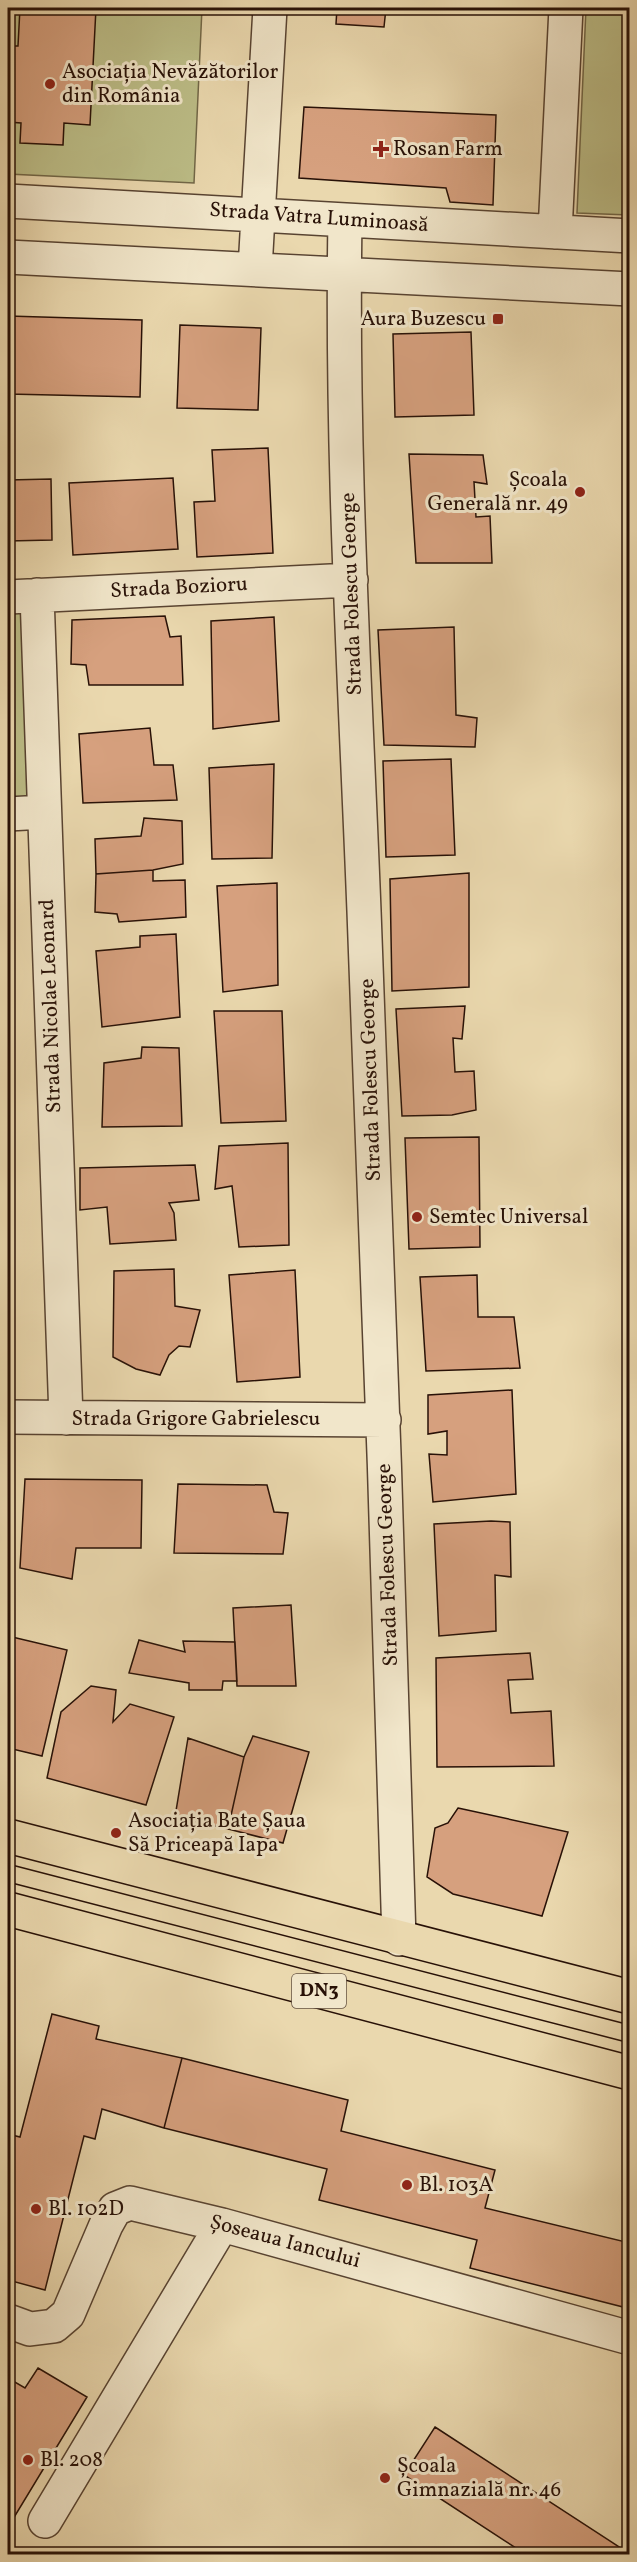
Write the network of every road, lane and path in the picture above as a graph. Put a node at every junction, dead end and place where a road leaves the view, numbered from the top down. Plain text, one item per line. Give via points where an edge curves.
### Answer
1 (270, 8) edge
2 (566, 8) edge
3 (8, 201) edge
4 (258, 213) junction
5 (345, 220) junction
6 (555, 232) junction
7 (630, 236) edge
8 (8, 257) edge
9 (255, 269) junction
10 (344, 274) junction
11 (630, 289) edge
12 (351, 580) junction
13 (22, 596) edge
14 (44, 812) junction
15 (8, 814) edge
16 (8, 1417) edge
17 (66, 1418) junction
18 (384, 1420) junction
19 (8, 1836) edge
20 (8, 1909) edge
21 (399, 1939) junction
22 (630, 1997) edge
23 (630, 2073) edge
24 (222, 2225) junction
25 (8, 2321) edge
26 (630, 2338) edge
27 (45, 2521) dead end

1 - 4 street
2 - 6 street
3 - 4 street, Strada Vatra Luminoasă
4 - 5 street, Strada Vatra Luminoasă
4 - 9 street
5 - 6 street, Strada Vatra Luminoasă
5 - 10 street, Strada Folescu George
6 - 7 street, Strada Vatra Luminoasă
8 - 9 street
9 - 10 street
10 - 11 street
10 - 12 street, Strada Folescu George
12 - 13 street, Strada Bozioru
12 - 18 street, Strada Folescu George
13 - 14 street, Strada Nicolae Leonard
14 - 15 street
14 - 17 street, Strada Nicolae Leonard
16 - 17 street, Strada Grigore Gabrielescu
17 - 18 street, Strada Grigore Gabrielescu
18 - 21 street, Strada Folescu George
19 - 21 main road
20 - 23 main road, DN3
21 - 22 main road
24 - 25 street, Șoseaua Iancului via 130,2203 115,2209 68,2314 54,2326 30,2329
24 - 26 street, Șoseaua Iancului
24 - 27 street

